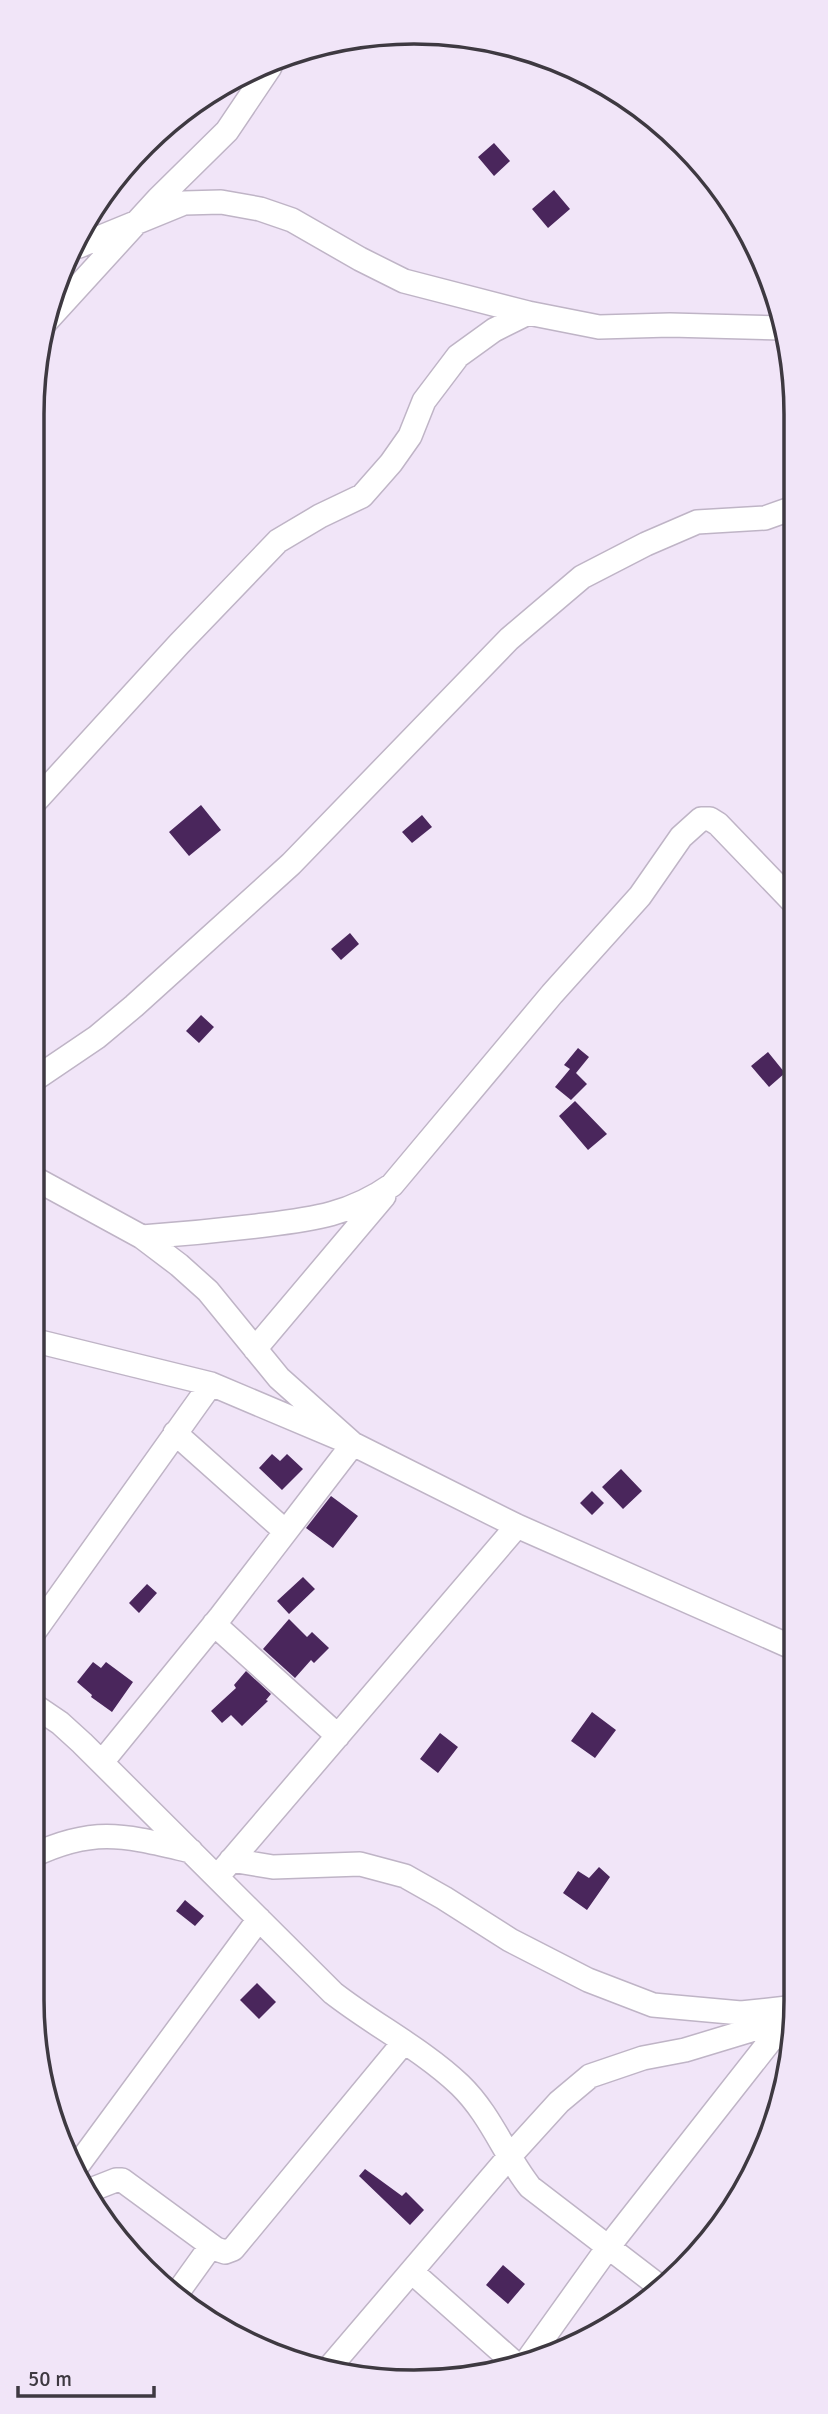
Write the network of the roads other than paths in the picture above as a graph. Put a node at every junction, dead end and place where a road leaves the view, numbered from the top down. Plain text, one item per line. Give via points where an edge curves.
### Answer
1 (264, 76) edge
2 (139, 221) junction
3 (86, 243) edge
4 (59, 307) edge
5 (528, 313) junction
6 (774, 328) edge
7 (784, 511) edge
8 (44, 792) edge
9 (784, 893) edge
10 (44, 1073) edge
11 (44, 1184) edge
12 (392, 1185) junction
13 (142, 1237) junction
14 (44, 1343) edge
15 (255, 1349) junction
16 (211, 1384) junction
17 (175, 1433) junction
18 (353, 1444) junction
19 (517, 1526) junction
20 (285, 1531) junction
21 (44, 1618) edge
22 (214, 1624) junction
23 (784, 1644) edge
24 (44, 1712) edge
25 (338, 1736) junction
26 (102, 1762) junction
27 (44, 1850) edge
28 (191, 1851) junction
29 (224, 1868) junction
30 (260, 1919) junction
31 (783, 2014) edge
32 (783, 2017) edge
33 (783, 2024) edge
34 (404, 2042) junction
35 (509, 2157) junction
36 (81, 2161) edge
37 (95, 2188) edge
38 (211, 2246) junction
39 (609, 2246) junction
40 (412, 2272) junction
41 (654, 2282) edge
42 (181, 2287) edge
43 (534, 2351) edge
44 (509, 2358) edge
45 (335, 2361) edge

1 - 2 street via 227,131
2 - 3 street
2 - 4 street
2 - 5 street via 184,203 221,202 260,209 292,220 404,281
5 - 6 street via 599,327
5 - 8 street via 458,356 424,401 410,436 362,496 278,541
7 - 10 street via 765,518 697,522 582,577 509,639 291,864 134,1006
9 - 12 street via 718,824 701,819 681,837 640,896
11 - 13 street
12 - 13 street via 342,1212 307,1220
12 - 15 street
13 - 15 street via 208,1291
14 - 16 street
15 - 18 street via 279,1378
16 - 17 street
16 - 18 street
17 - 20 street
17 - 21 street
18 - 19 street
18 - 20 street
19 - 23 street
19 - 25 street
20 - 22 street
22 - 25 street
22 - 26 street
24 - 26 street
25 - 29 street
26 - 28 street
27 - 28 street via 97,1836 125,1836
28 - 29 street
29 - 30 street
29 - 31 street via 360,1864 405,1876 510,1940 588,1980 653,2005
30 - 34 street via 333,1993
30 - 36 street
32 - 35 street via 590,2076 559,2102
33 - 39 street
34 - 35 street via 461,2086 488,2118
34 - 38 street via 233,2249 225,2252
35 - 39 street via 530,2187
35 - 40 street
37 - 38 street via 122,2180
38 - 42 street
39 - 41 street
39 - 43 street
40 - 44 street
40 - 45 street

